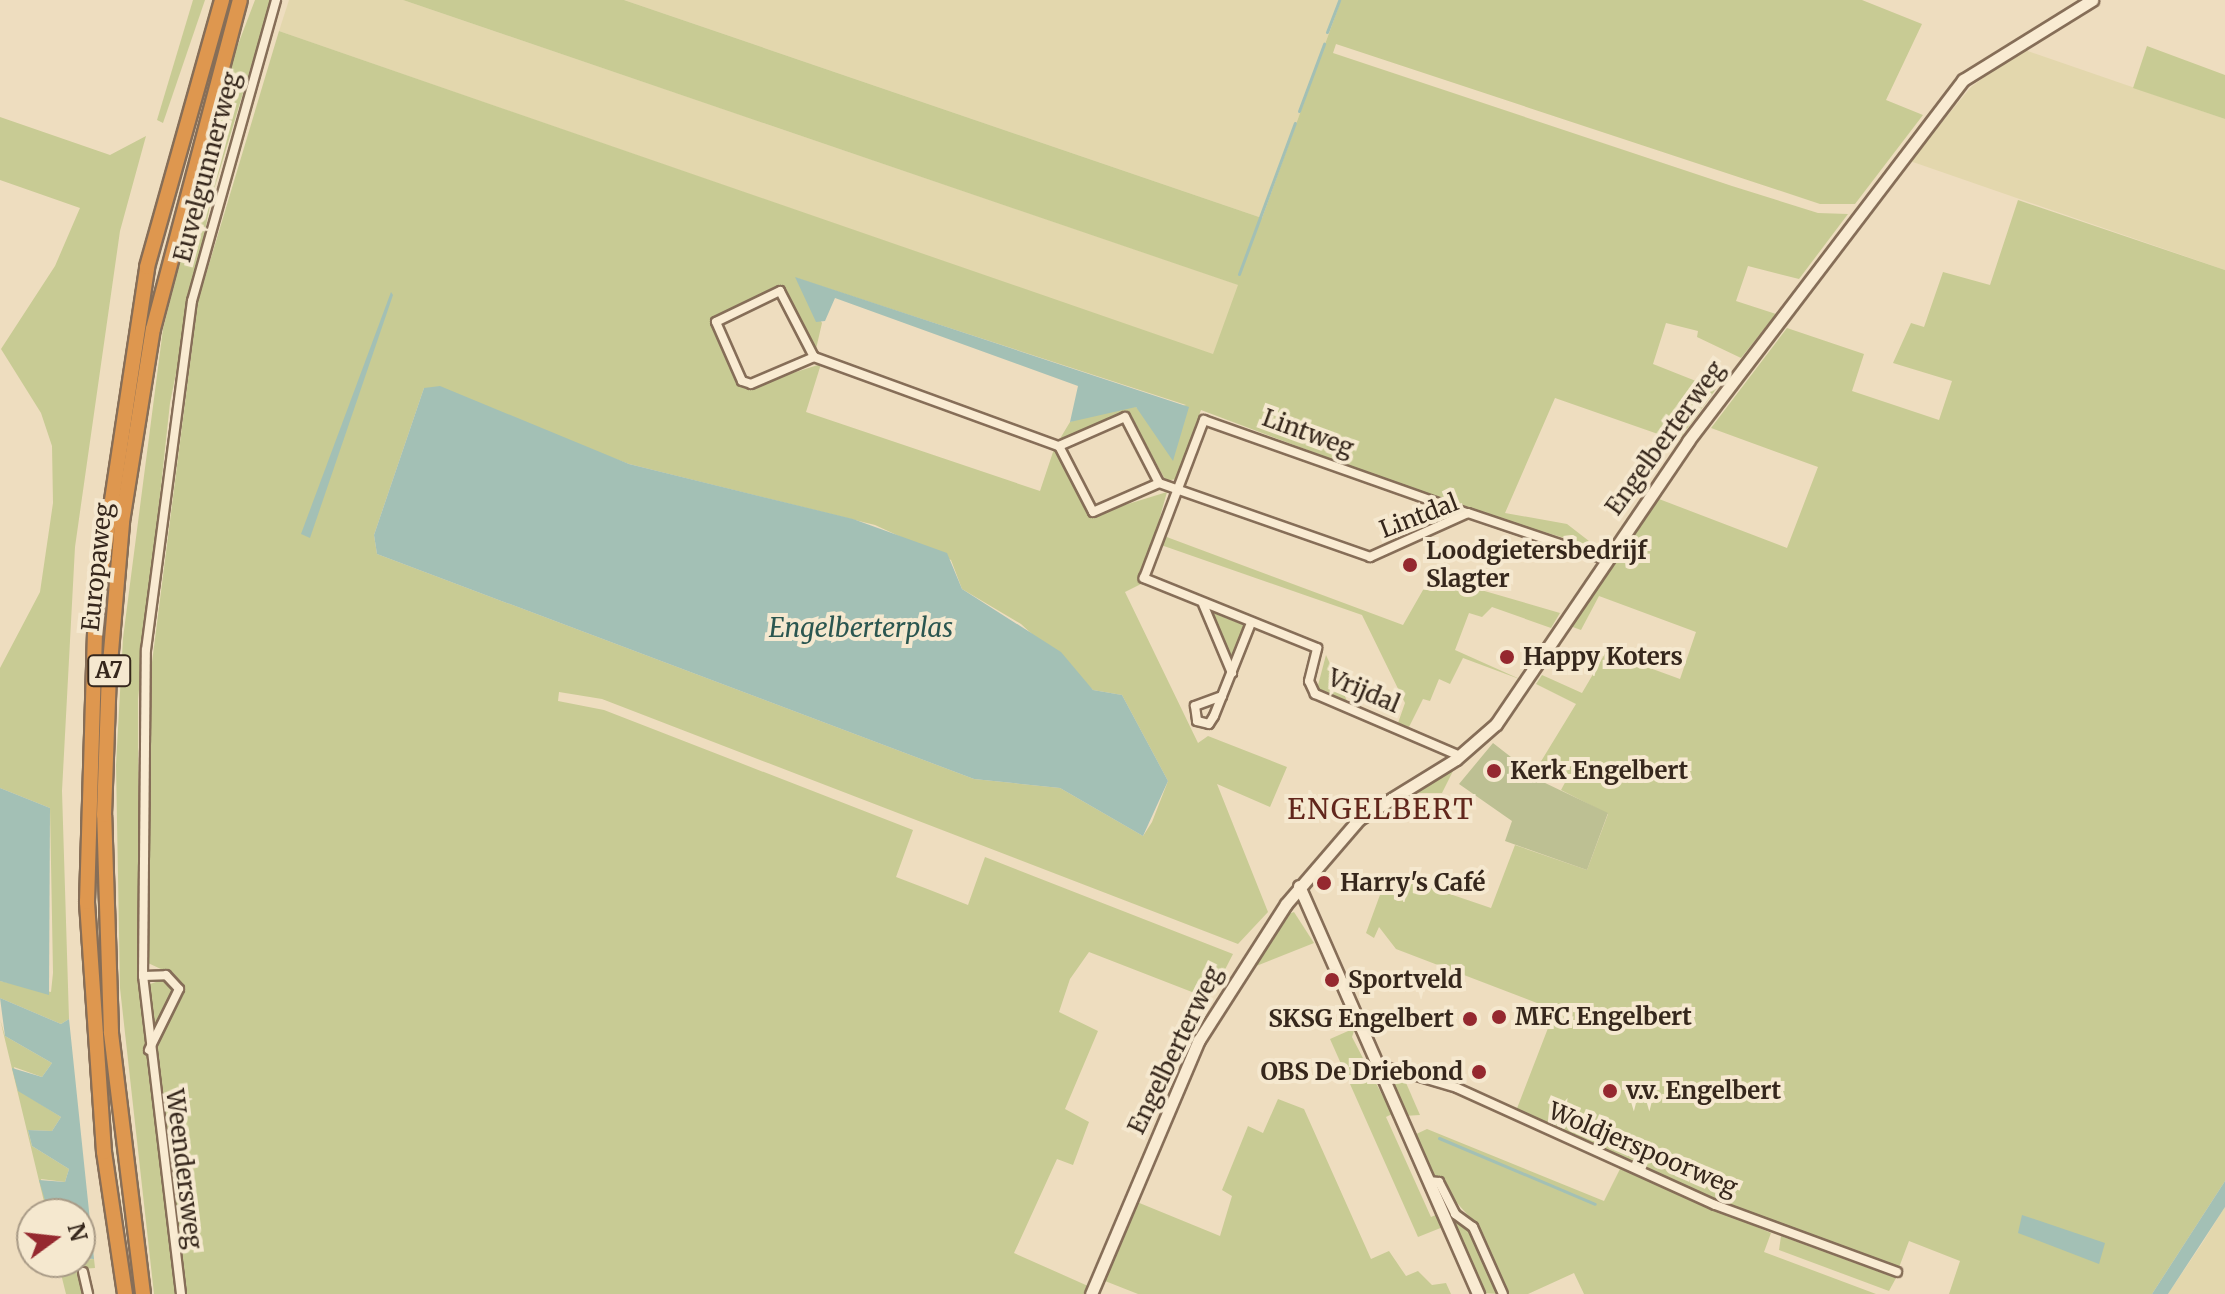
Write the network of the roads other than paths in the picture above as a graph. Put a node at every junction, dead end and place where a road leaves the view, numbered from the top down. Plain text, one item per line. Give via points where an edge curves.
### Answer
1 (222, 0) edge
2 (240, 0) edge
3 (276, 0) edge
4 (2092, 0) edge
5 (814, 357) junction
6 (1059, 446) junction
7 (1159, 483) junction
8 (1176, 488) junction
9 (1468, 513) junction
10 (1605, 559) junction
11 (1203, 604) junction
12 (1251, 623) junction
13 (1232, 673) junction
14 (1222, 696) dead end
15 (1460, 756) junction
16 (1299, 886) junction
17 (1286, 904) junction
18 (1306, 909) junction
19 (143, 976) junction
20 (149, 1050) junction
21 (1376, 1064) junction
22 (1428, 1181) junction
23 (1897, 1272) dead end
24 (125, 1294) edge
25 (143, 1294) edge
26 (181, 1294) edge
27 (1091, 1294) edge
28 (1478, 1294) edge
29 (1503, 1294) edge

1 - 24 highway, Europaweg / A7 via 137,317 94,635 90,965
2 - 25 highway, Europaweg / A7 via 153,329 110,660 108,965
3 - 19 street, Euvelgunnerweg via 238,120 184,345 146,650
4 - 10 street, Engelberterweg via 1963,80
5 - 5 street via 780,291 716,322 742,381 751,384
5 - 6 street
6 - 7 street via 1093,512
6 - 7 street via 1125,417
7 - 8 street, Lintdal
8 - 9 street, Lintdal via 1370,557
8 - 9 street, Lintweg via 1198,426 1216,421
8 - 11 street, Vrijdal via 1144,578
9 - 10 street, Lintdal
10 - 15 street, Engelberterweg via 1509,707
11 - 12 street, Vrijdal
11 - 13 street
12 - 13 street
12 - 15 street, Vrijdal via 1317,648 1309,681 1315,694
13 - 14 street
15 - 16 street, Engelberterweg via 1359,819
16 - 17 street, Engelberterweg
16 - 18 street
17 - 18 street
17 - 27 street, Engelberterweg via 1199,1040
18 - 21 street
19 - 20 street, Weendersweg
19 - 20 street via 166,975 179,989
20 - 26 street, Weendersweg
21 - 22 street
21 - 23 street, Woldjerspoorweg via 1457,1088 1701,1199
22 - 28 street
22 - 29 street via 1439,1182 1455,1214 1473,1227

